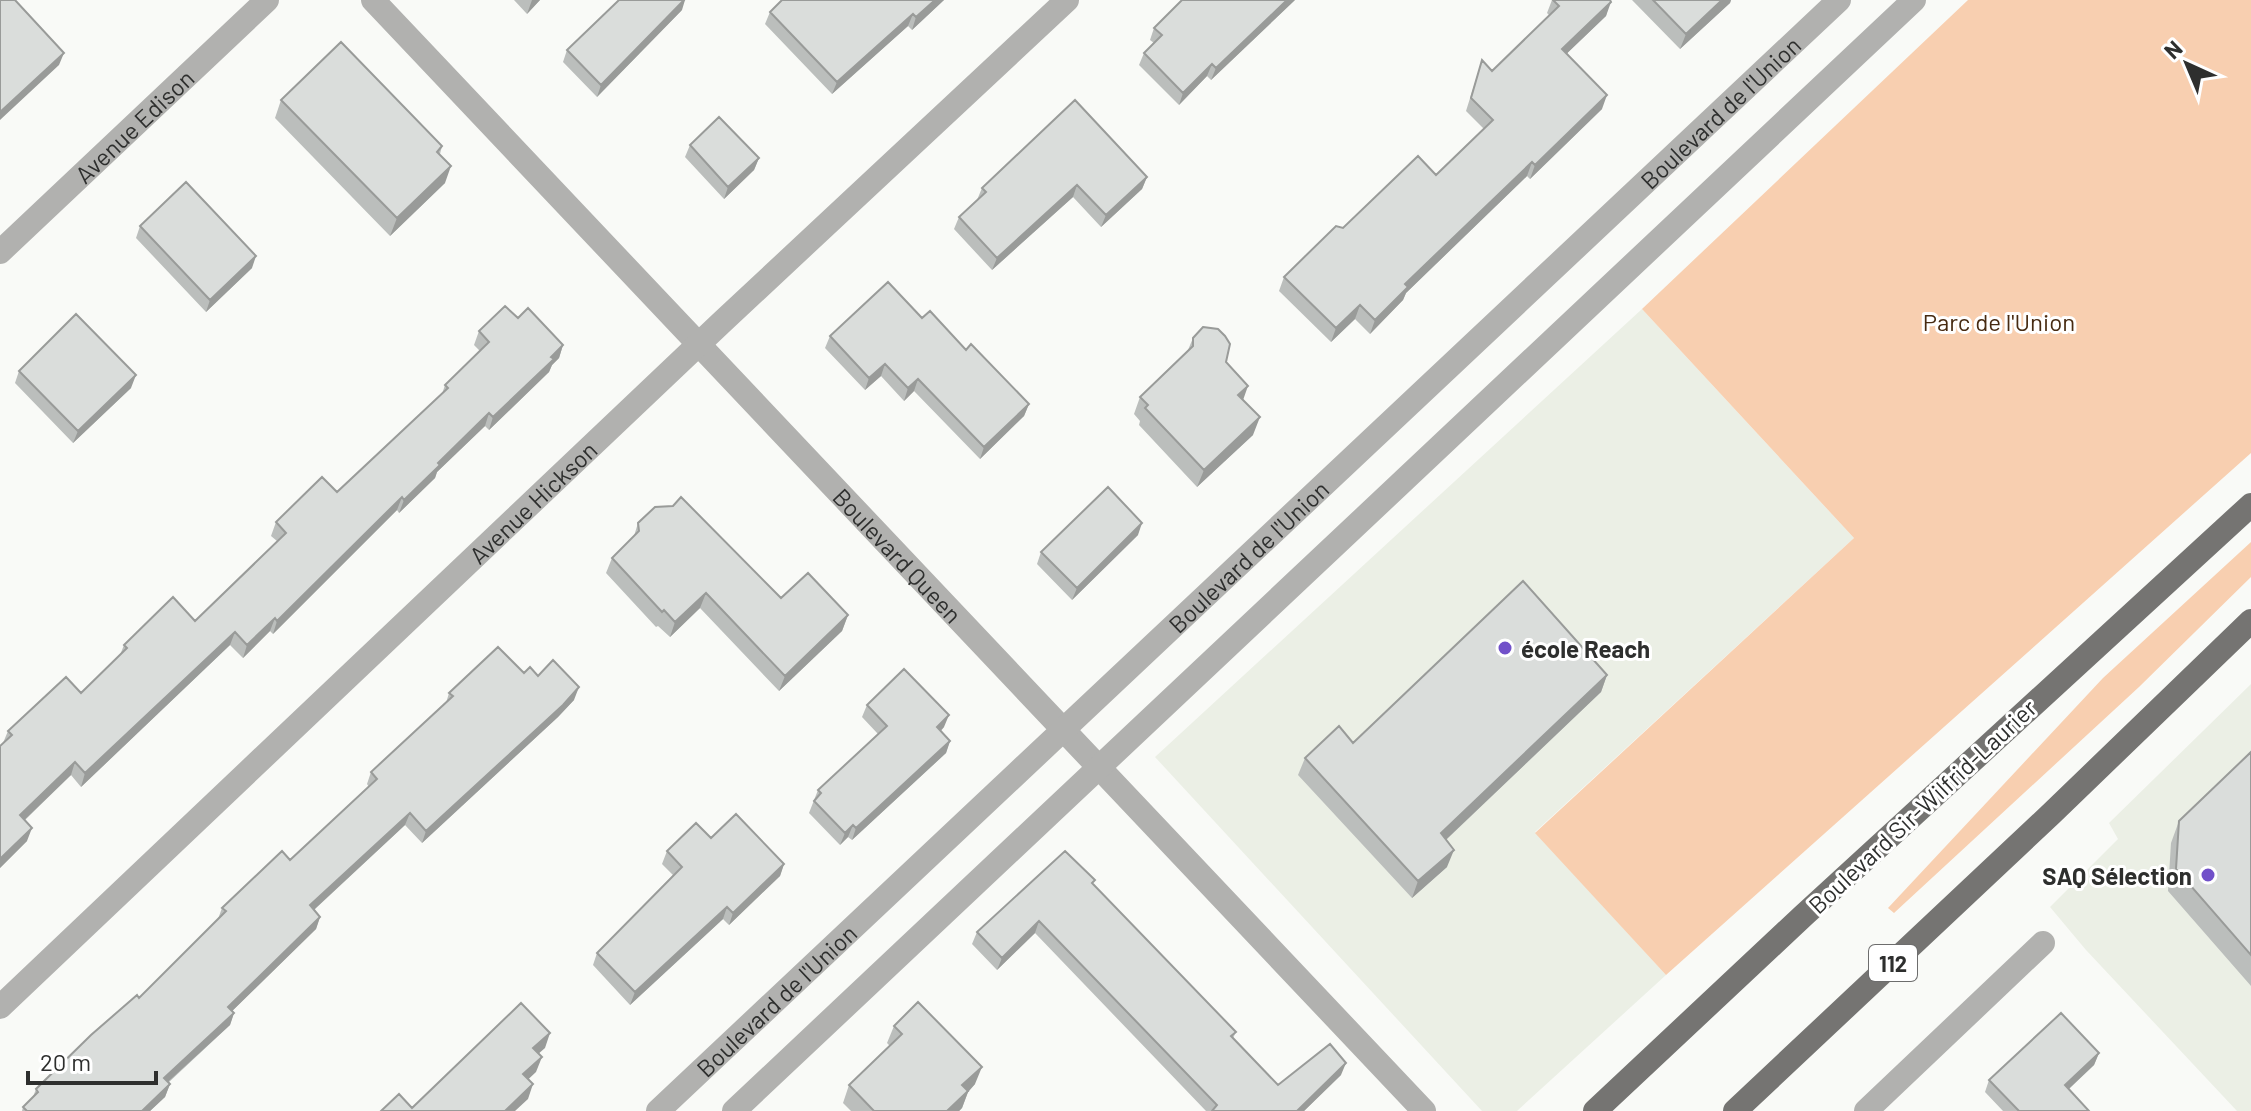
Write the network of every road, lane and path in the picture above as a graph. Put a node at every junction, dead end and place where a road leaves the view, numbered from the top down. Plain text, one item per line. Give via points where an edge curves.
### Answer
1 (267, 0) edge
2 (373, 0) edge
3 (1067, 0) edge
4 (1839, 0) edge
5 (1914, 0) edge
6 (0, 252) edge
7 (699, 345) junction
8 (2251, 505) edge
9 (2251, 621) edge
10 (1065, 730) junction
11 (1101, 767) junction
12 (2043, 943) dead end
13 (0, 1007) edge
14 (658, 1111) edge
15 (734, 1111) edge
16 (1424, 1111) edge
17 (1595, 1111) edge
18 (1735, 1111) edge
19 (1866, 1111) edge

1 - 6 street, Avenue Edison
2 - 7 street, Boulevard Queen
3 - 7 street, Avenue Hickson
4 - 10 street, Boulevard de l'Union
5 - 11 street, Boulevard de l'Union
7 - 10 street, Boulevard Queen
7 - 13 street, Avenue Hickson
8 - 17 main road, Boulevard Sir-Wilfrid-Laurier
9 - 18 main road, 112
10 - 11 street, Boulevard Queen
10 - 14 street, Boulevard de l'Union
11 - 15 street, Boulevard de l'Union
11 - 16 street, Boulevard Queen
12 - 19 street

